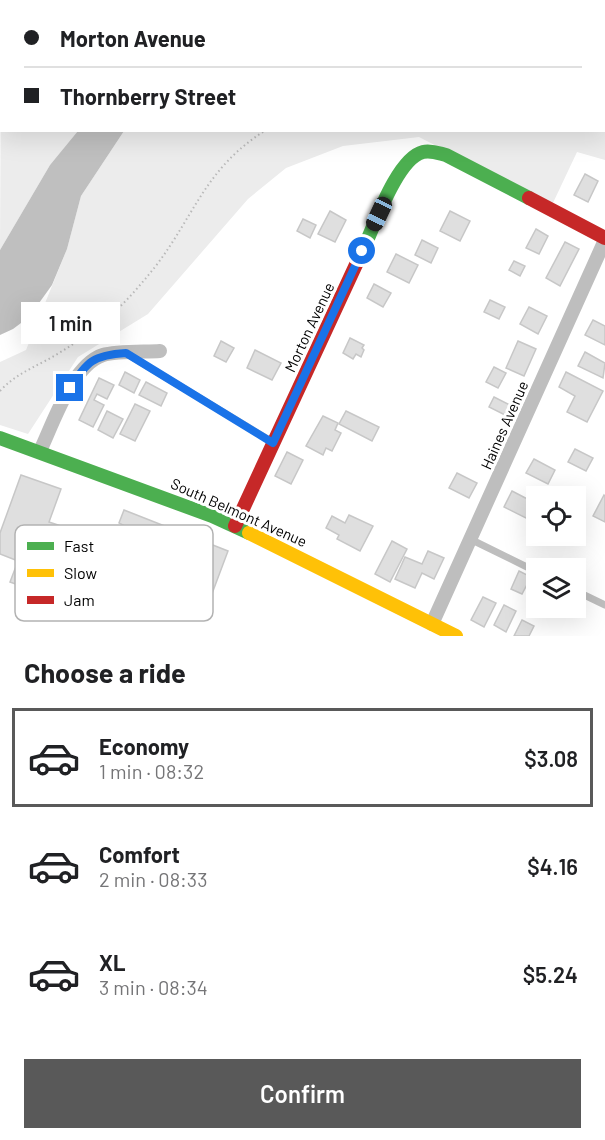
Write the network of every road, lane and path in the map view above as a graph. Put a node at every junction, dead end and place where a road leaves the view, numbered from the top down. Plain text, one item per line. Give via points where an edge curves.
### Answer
1 (263, 132) edge
2 (605, 239) edge
3 (160, 351) dead end
4 (126, 353) junction
5 (0, 391) edge
6 (0, 438) edge
7 (273, 443) junction
8 (40, 451) junction
9 (235, 526) junction
10 (470, 539) junction
11 (526, 567) edge
12 (586, 596) edge
13 (605, 605) edge
14 (432, 624) junction
15 (456, 636) edge

1 - 5 path via 221,166 156,266 112,314 67,348 19,373
2 - 7 street, Morton Avenue via 446,155 435,151 414,155 388,195
2 - 10 street, Haines Avenue
3 - 4 street
4 - 7 lane
4 - 8 street via 104,355 79,374
6 - 8 street, South Belmont Avenue
7 - 9 street, Morton Avenue
8 - 9 street, South Belmont Avenue
9 - 14 street, South Belmont Avenue
10 - 11 lane
10 - 14 street, Haines Avenue
12 - 13 lane
14 - 15 street, South Belmont Avenue

